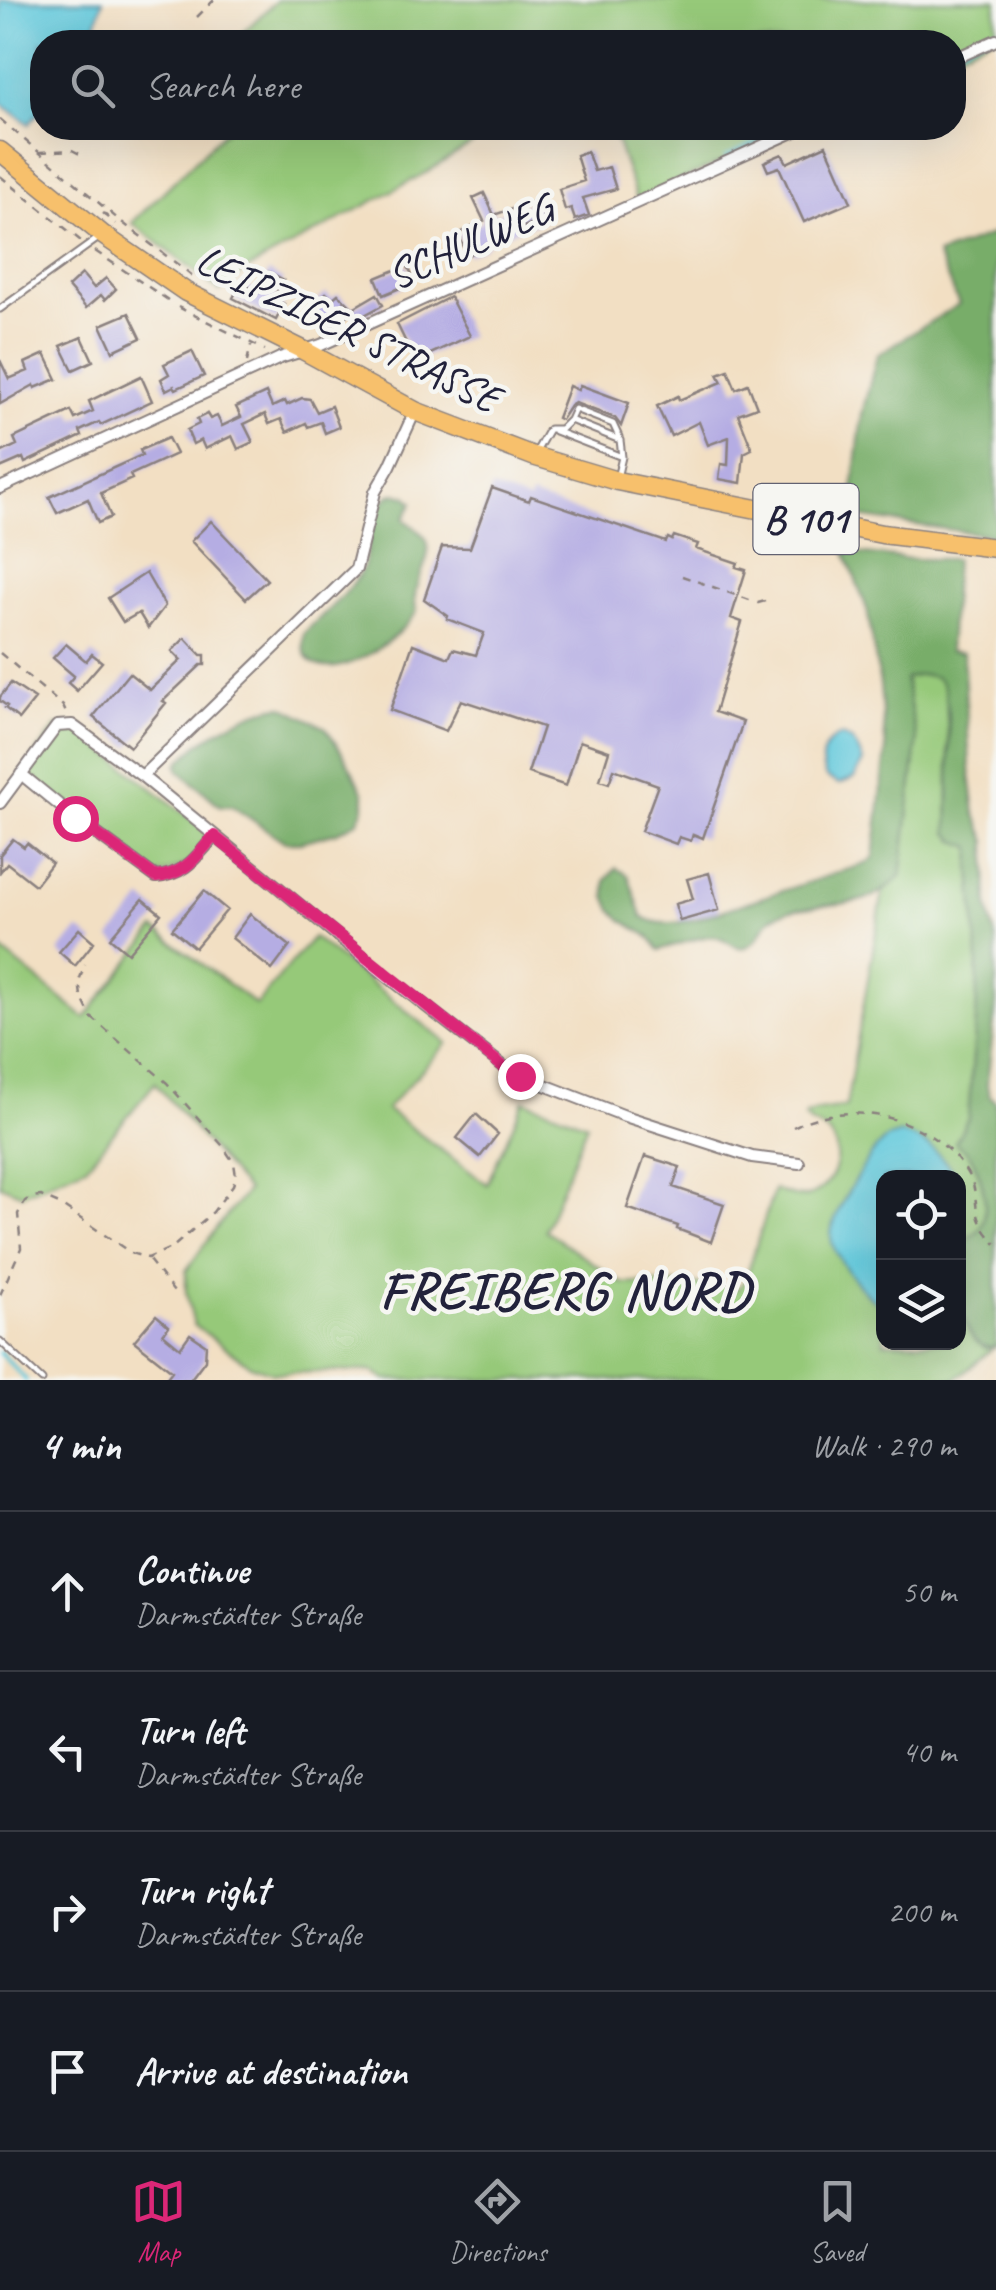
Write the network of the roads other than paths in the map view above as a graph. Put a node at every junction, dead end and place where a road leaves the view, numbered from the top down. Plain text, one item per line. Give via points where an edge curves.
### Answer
1 (996, 40) edge
2 (972, 50) junction
3 (966, 53) edge
4 (978, 62) dead end
5 (775, 140) edge
6 (0, 151) edge
7 (103, 235) junction
8 (0, 309) edge
9 (303, 350) junction
10 (415, 411) junction
11 (570, 420) junction
12 (549, 429) junction
13 (620, 440) junction
14 (534, 456) junction
15 (622, 457) junction
16 (617, 481) junction
17 (0, 488) edge
18 (996, 548) edge
19 (21, 774) junction
20 (142, 776) junction
21 (0, 803) edge
22 (214, 836) junction
23 (799, 1162) dead end
24 (0, 1341) edge
25 (42, 1380) edge

1 - 2 street
2 - 3 street
2 - 4 lane
5 - 9 street, SCHULWEG
6 - 7 main road, LEIPZIGER STRASSE / B 101
7 - 8 lane
7 - 9 main road, LEIPZIGER STRASSE / B 101 via 197,298
9 - 10 main road, LEIPZIGER STRASSE / B 101
9 - 17 street, SCHULWEG
10 - 14 main road, LEIPZIGER STRASSE / B 101
10 - 20 street via 375,492 356,569
11 - 12 lane via 562,429
11 - 13 lane
11 - 13 lane via 575,409 613,424
12 - 14 lane
12 - 15 lane
13 - 15 lane
14 - 16 main road, LEIPZIGER STRASSE / B 101
15 - 16 lane
16 - 18 main road, LEIPZIGER STRASSE / B 101 via 882,534
19 - 20 street via 57,726 72,725
19 - 21 street
19 - 22 street via 156,877 174,876
20 - 22 street
22 - 23 street via 510,1072 752,1157
24 - 25 lane

